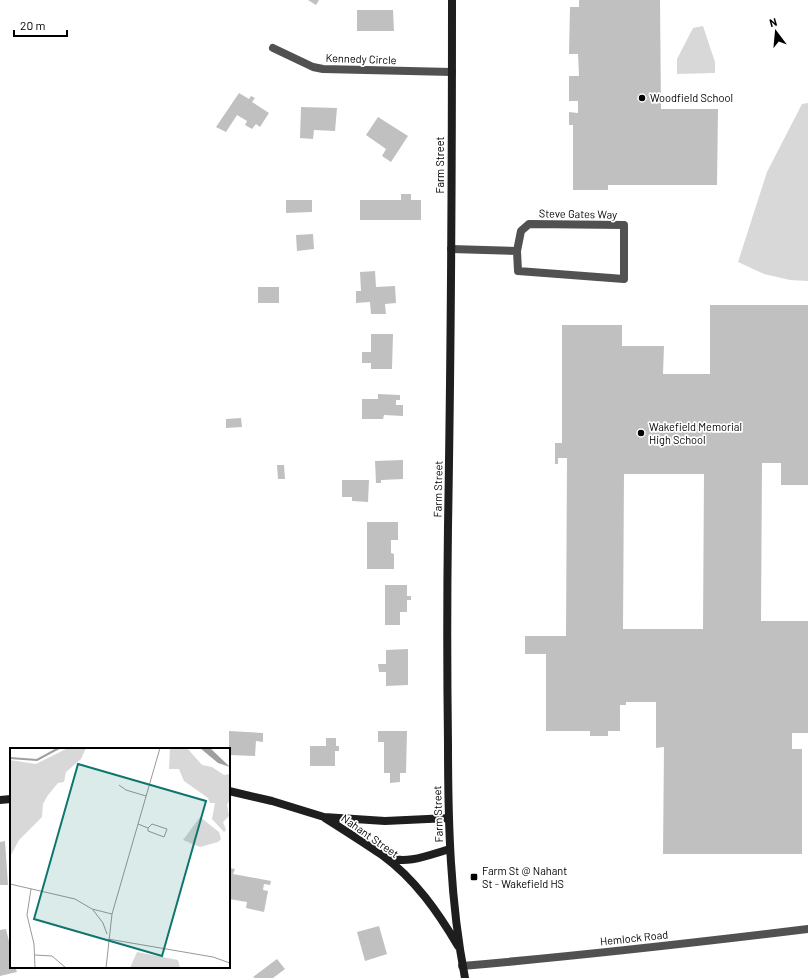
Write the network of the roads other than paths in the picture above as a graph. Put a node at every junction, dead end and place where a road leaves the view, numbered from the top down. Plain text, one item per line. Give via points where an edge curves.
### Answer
1 (452, 0) edge
2 (273, 48) dead end
3 (452, 72) junction
4 (451, 249) junction
5 (517, 252) junction
6 (230, 791) edge
7 (10, 799) edge
8 (0, 800) edge
9 (324, 818) junction
10 (449, 818) junction
11 (450, 849) junction
12 (383, 856) junction
13 (808, 928) edge
14 (460, 949) junction
15 (462, 966) junction
16 (465, 978) edge

1 - 3 main road, Farm Street
2 - 3 street, Kennedy Circle via 323,70
3 - 4 main road, Farm Street
4 - 5 street
4 - 10 main road, Farm Street via 447,574
5 - 5 street, Steve Gates Way via 521,231 529,224 624,226 624,279 518,271
6 - 9 main road, Nahant Street via 272,801
7 - 8 main road
9 - 10 main road, Nahant Street via 385,821
9 - 12 main road, Nahant Street
10 - 11 main road, Farm Street
11 - 12 main road via 409,860
11 - 14 main road, Farm Street
12 - 14 main road, Nahant Street via 433,905
13 - 15 street, Hemlock Road
14 - 15 main road, Farm Street
15 - 16 main road, Farm Street

